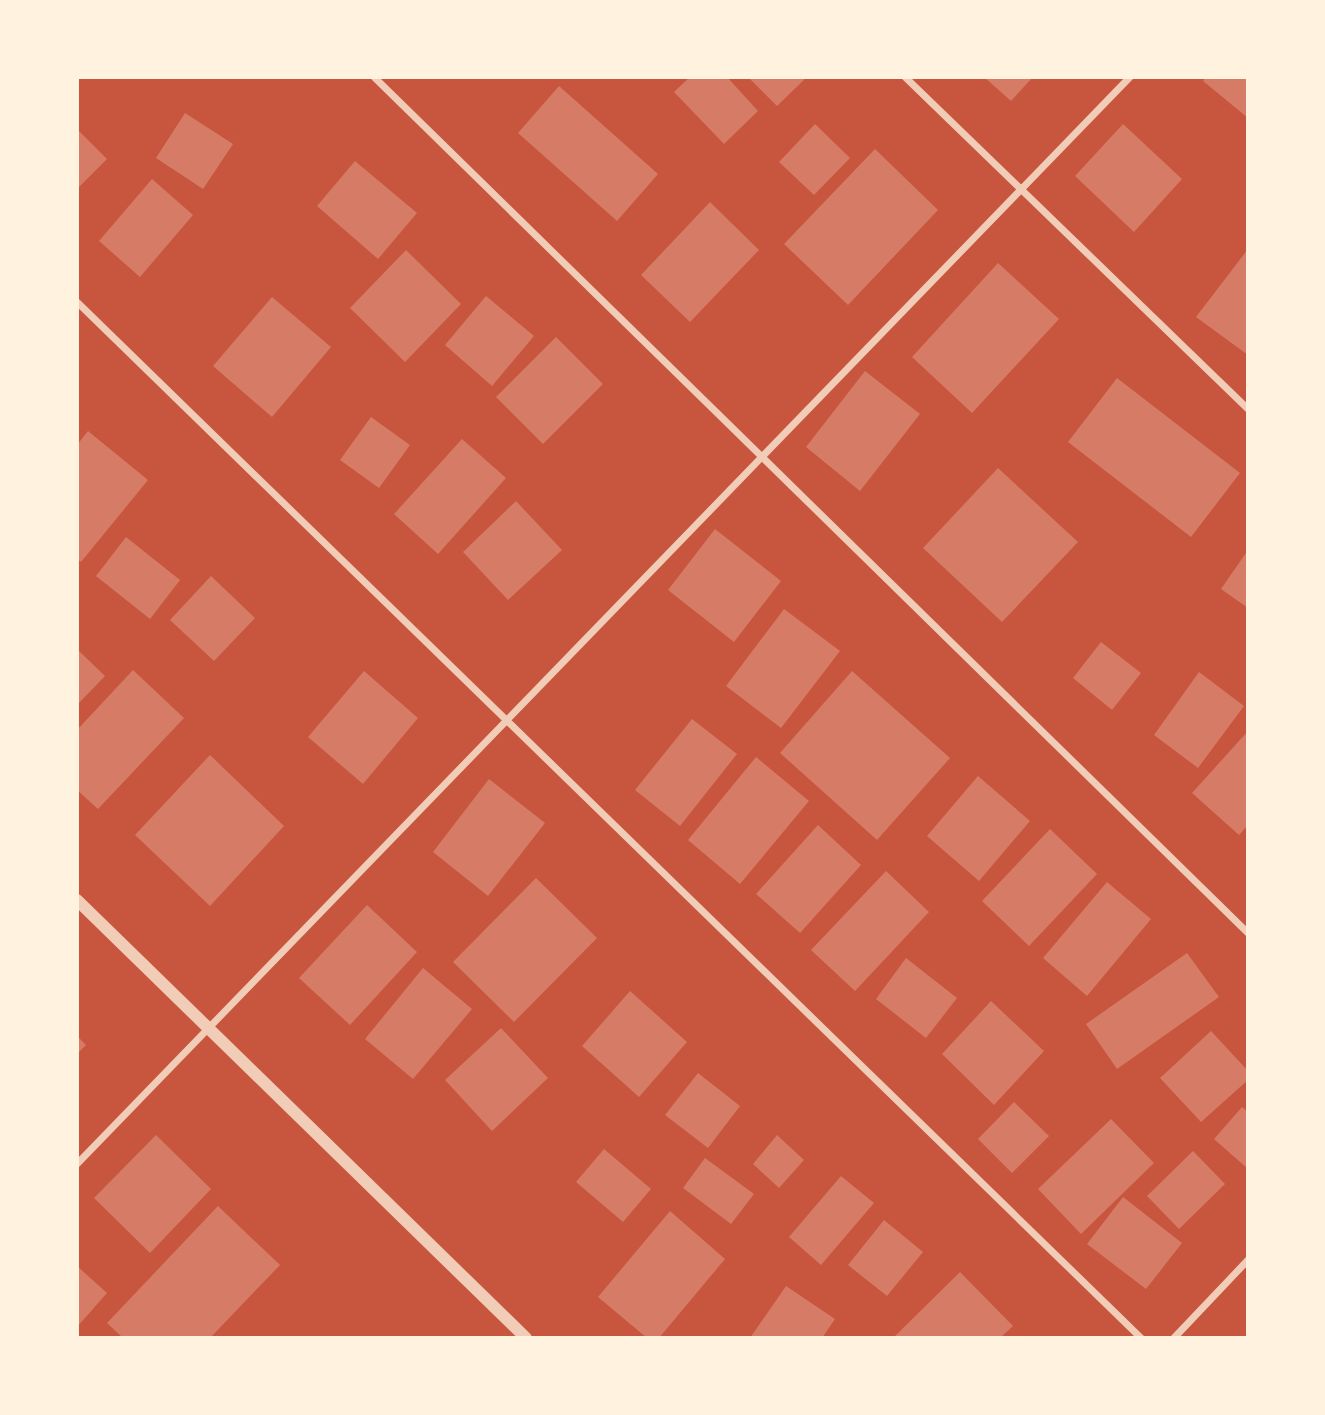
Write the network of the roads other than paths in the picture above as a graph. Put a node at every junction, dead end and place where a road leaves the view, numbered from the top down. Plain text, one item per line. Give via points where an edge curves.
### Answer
1 (374, 77) edge
2 (905, 77) edge
3 (1130, 77) edge
4 (1021, 190) junction
5 (77, 302) edge
6 (1248, 409) edge
7 (762, 457) junction
8 (507, 721) junction
9 (77, 900) edge
10 (1248, 933) edge
11 (209, 1029) junction
12 (77, 1164) edge
13 (1248, 1260) edge
14 (526, 1338) edge
15 (1141, 1338) edge
16 (1174, 1338) edge

1 - 7 street
2 - 4 street
3 - 4 street
4 - 6 street
4 - 7 street
5 - 8 street
7 - 8 street
7 - 10 street
8 - 11 street
8 - 15 street
9 - 11 street
11 - 12 street
11 - 14 street
13 - 16 street

